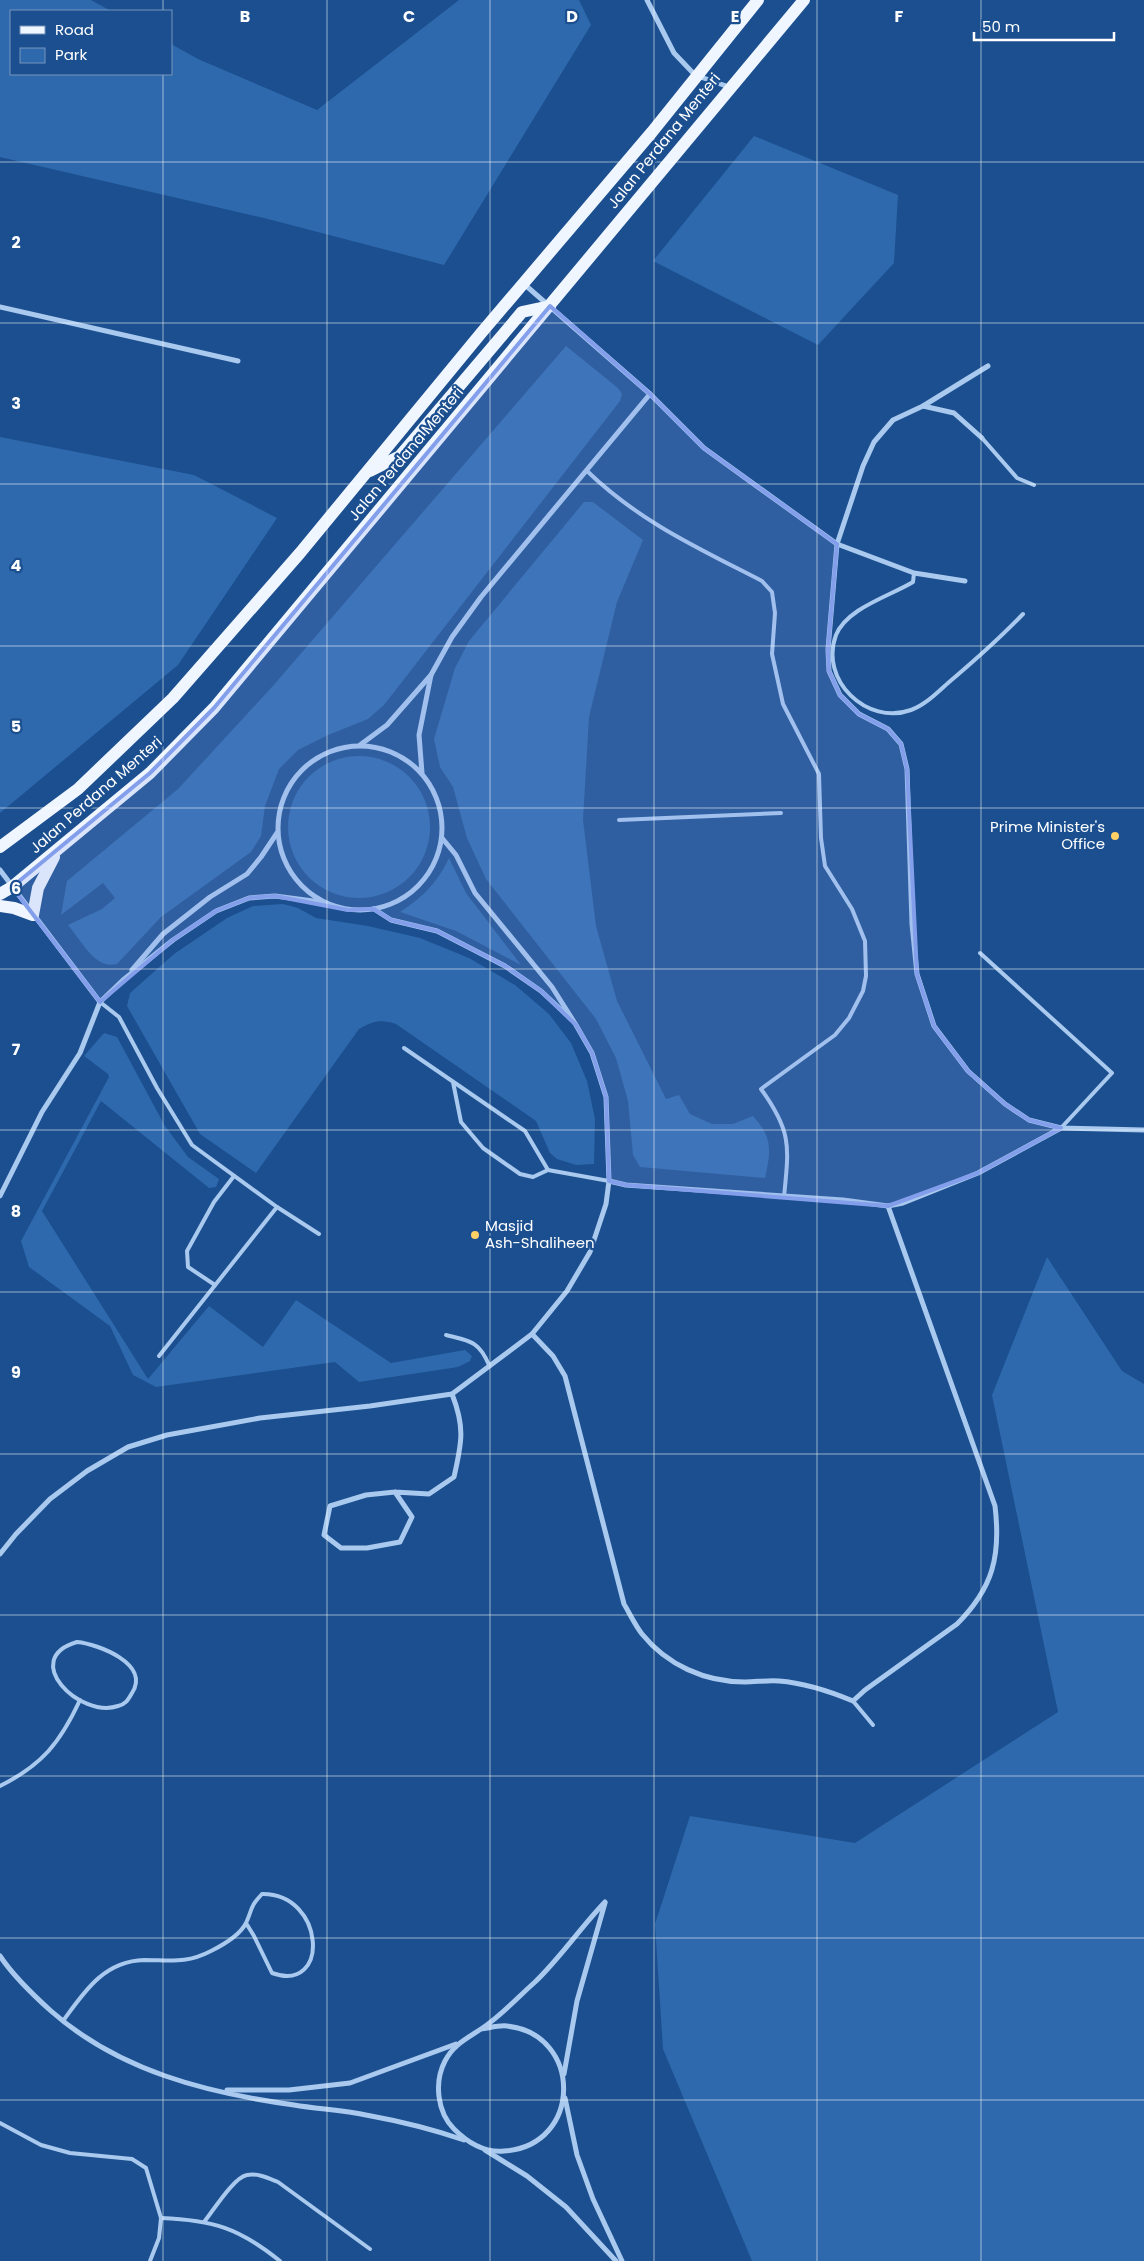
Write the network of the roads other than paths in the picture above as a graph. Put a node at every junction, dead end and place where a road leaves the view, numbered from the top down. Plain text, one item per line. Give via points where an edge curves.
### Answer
1 (647, 0) edge
2 (758, 0) edge
3 (804, 0) edge
4 (695, 75) junction
5 (729, 87) junction
6 (523, 284) junction
7 (550, 306) junction
8 (0, 307) edge
9 (238, 361) dead end
10 (988, 366) dead end
11 (650, 394) junction
12 (923, 406) junction
13 (982, 438) joint
14 (587, 470) junction
15 (365, 474) junction
16 (1034, 485) dead end
17 (837, 544) junction
18 (914, 573) junction
19 (965, 581) dead end
20 (1023, 614) dead end
21 (431, 675) junction
22 (360, 745) junction
23 (422, 773) junction
24 (781, 813) dead end
25 (619, 820) dead end
26 (277, 833) junction
27 (442, 838) junction
28 (0, 847) edge
29 (59, 849) junction
30 (0, 870) edge
31 (12, 887) junction
32 (0, 894) edge
33 (323, 902) junction
34 (0, 906) edge
35 (374, 909) junction
36 (34, 915) junction
37 (980, 954) dead end
38 (123, 980) junction
39 (100, 1002) junction
40 (576, 1024) junction
41 (404, 1048) dead end
42 (452, 1082) junction
43 (1061, 1128) junction
44 (1144, 1130) edge
45 (548, 1170) junction
46 (234, 1176) junction
47 (609, 1181) junction
48 (0, 1196) edge
49 (784, 1197) junction
50 (888, 1206) junction
51 (277, 1207) junction
52 (319, 1234) dead end
53 (215, 1285) junction
54 (532, 1334) junction
55 (446, 1335) dead end
56 (158, 1356) dead end
57 (490, 1365) junction
58 (452, 1394) junction
59 (395, 1492) junction
60 (0, 1554) edge
61 (80, 1700) junction
62 (853, 1701) junction
63 (873, 1725) dead end
64 (0, 1786) edge
65 (246, 1924) junction
66 (0, 1956) edge
67 (63, 2021) junction
68 (481, 2029) junction
69 (457, 2044) junction
70 (564, 2075) junction
71 (214, 2090) junction
72 (565, 2096) junction
73 (0, 2123) edge
74 (465, 2140) junction
75 (484, 2149) junction
76 (161, 2218) junction
77 (204, 2222) junction
78 (370, 2249) dead end
79 (150, 2261) edge
80 (280, 2261) edge
81 (616, 2261) edge
82 (622, 2261) edge

1 - 4 street via 674,53
2 - 4 main road, Jalan Perdana Menteri
3 - 5 main road, Jalan Perdana Menteri
4 - 5 street
4 - 6 main road, Jalan Perdana Menteri via 652,132
5 - 7 main road, Jalan Perdana Menteri
6 - 7 street
6 - 15 main road, Jalan Perdana Menteri
7 - 11 street
7 - 15 main road via 522,312 400,456
7 - 29 main road, Jalan Perdana Menteri via 214,708 150,773
8 - 9 street
10 - 12 street
11 - 14 street
11 - 17 street via 704,448
12 - 13 street via 954,413
12 - 17 street via 893,420 874,442
13 - 16 lane via 1017,478
14 - 21 street via 481,597 452,637
14 - 49 lane via 652,523 762,581 772,592 776,613 772,654 776,680 783,704 819,774 825,866 852,909 865,940 866,976 849,1018 835,1036 761,1089 784,1126 788,1150
15 - 28 main road, Jalan Perdana Menteri via 173,698 78,789
17 - 18 street
17 - 43 street via 828,649 830,671 840,695 860,714 888,728 901,744 907,770 912,924 917,974 934,1026 968,1070 1005,1104 1029,1120
18 - 19 street
18 - 20 lane via 913,582 854,613 836,634 832,658 841,685 851,698 868,709 891,715 918,706 994,645
21 - 22 street via 387,725
21 - 23 street via 419,735
22 - 23 street via 383,748 404,758
22 - 26 street via 333,749 309,762 290,782 279,806
23 - 27 street via 434,792 441,814
24 - 25 lane
26 - 33 street via 284,861 294,877
26 - 38 street via 247,874 210,897 163,934
27 - 35 street via 435,863 420,885 399,900
27 - 40 street via 456,855 476,893 552,987
29 - 31 main road, Jalan Perdana Menteri
29 - 36 main road via 38,888
30 - 31 street
31 - 32 main road, Jalan Perdana Menteri
31 - 36 street
33 - 35 street via 348,910
33 - 38 street via 275,896 249,898 208,916
34 - 36 main road
35 - 40 street via 391,920 436,931 505,966 541,991
36 - 39 street
37 - 43 lane via 1112,1074
38 - 39 street
39 - 46 lane via 119,1017 192,1145
39 - 48 street via 80,1053 42,1112
40 - 47 street via 592,1053 606,1097
41 - 42 lane
42 - 45 lane via 525,1131
42 - 45 lane via 461,1122 483,1148 520,1174 533,1177
43 - 44 street
43 - 50 street via 978,1173 904,1203
45 - 47 lane
46 - 51 lane
46 - 53 lane via 214,1202 187,1251 188,1267
47 - 49 street
47 - 54 street via 606,1204 590,1252 567,1291
49 - 50 street
50 - 62 street via 995,1506 997,1555 990,1578 970,1612
51 - 52 lane
51 - 53 lane
53 - 56 lane
54 - 57 street
54 - 62 street via 553,1356 565,1376 622,1596 641,1633 677,1665 701,1675 744,1682 778,1680 807,1685
55 - 57 lane via 473,1342 484,1352
57 - 58 street
58 - 59 street via 461,1418 461,1446 454,1477 429,1494
58 - 60 street via 251,1419 167,1434 128,1447 87,1470 50,1498
59 - 59 street via 366,1495 330,1506 324,1535 341,1548 367,1548 400,1542 412,1517
61 - 61 lane via 64,1690 55,1678 56,1654 64,1646 77,1642 92,1644 117,1656 136,1676 134,1690 125,1704 112,1708
61 - 64 lane via 67,1726 48,1752 24,1774
62 - 63 lane
65 - 65 lane via 251,1905 262,1894 277,1894 291,1900 302,1911 314,1939 306,1970 294,1977 272,1973
65 - 67 lane via 233,1937 188,1961 144,1960 104,1972 85,1990
66 - 67 street via 33,1995
67 - 71 street via 87,2039 142,2068
68 - 69 street
68 - 70 street via 507,2026 532,2034 552,2051
68 - 70 street via 537,1980 605,1902 577,2001
69 - 71 street via 350,2083 289,2090
69 - 74 street via 444,2062 438,2083 440,2105 449,2124
70 - 72 street
71 - 74 street via 423,2126
72 - 75 street via 551,2129 537,2141 520,2149 502,2152
72 - 82 street via 577,2156
73 - 76 lane via 41,2146 55,2150 132,2159 146,2168
74 - 75 street
75 - 81 street via 527,2176 566,2207
76 - 77 lane
76 - 79 lane via 159,2238
77 - 78 lane via 234,2184 246,2175 262,2175 278,2182
77 - 80 lane via 233,2230

